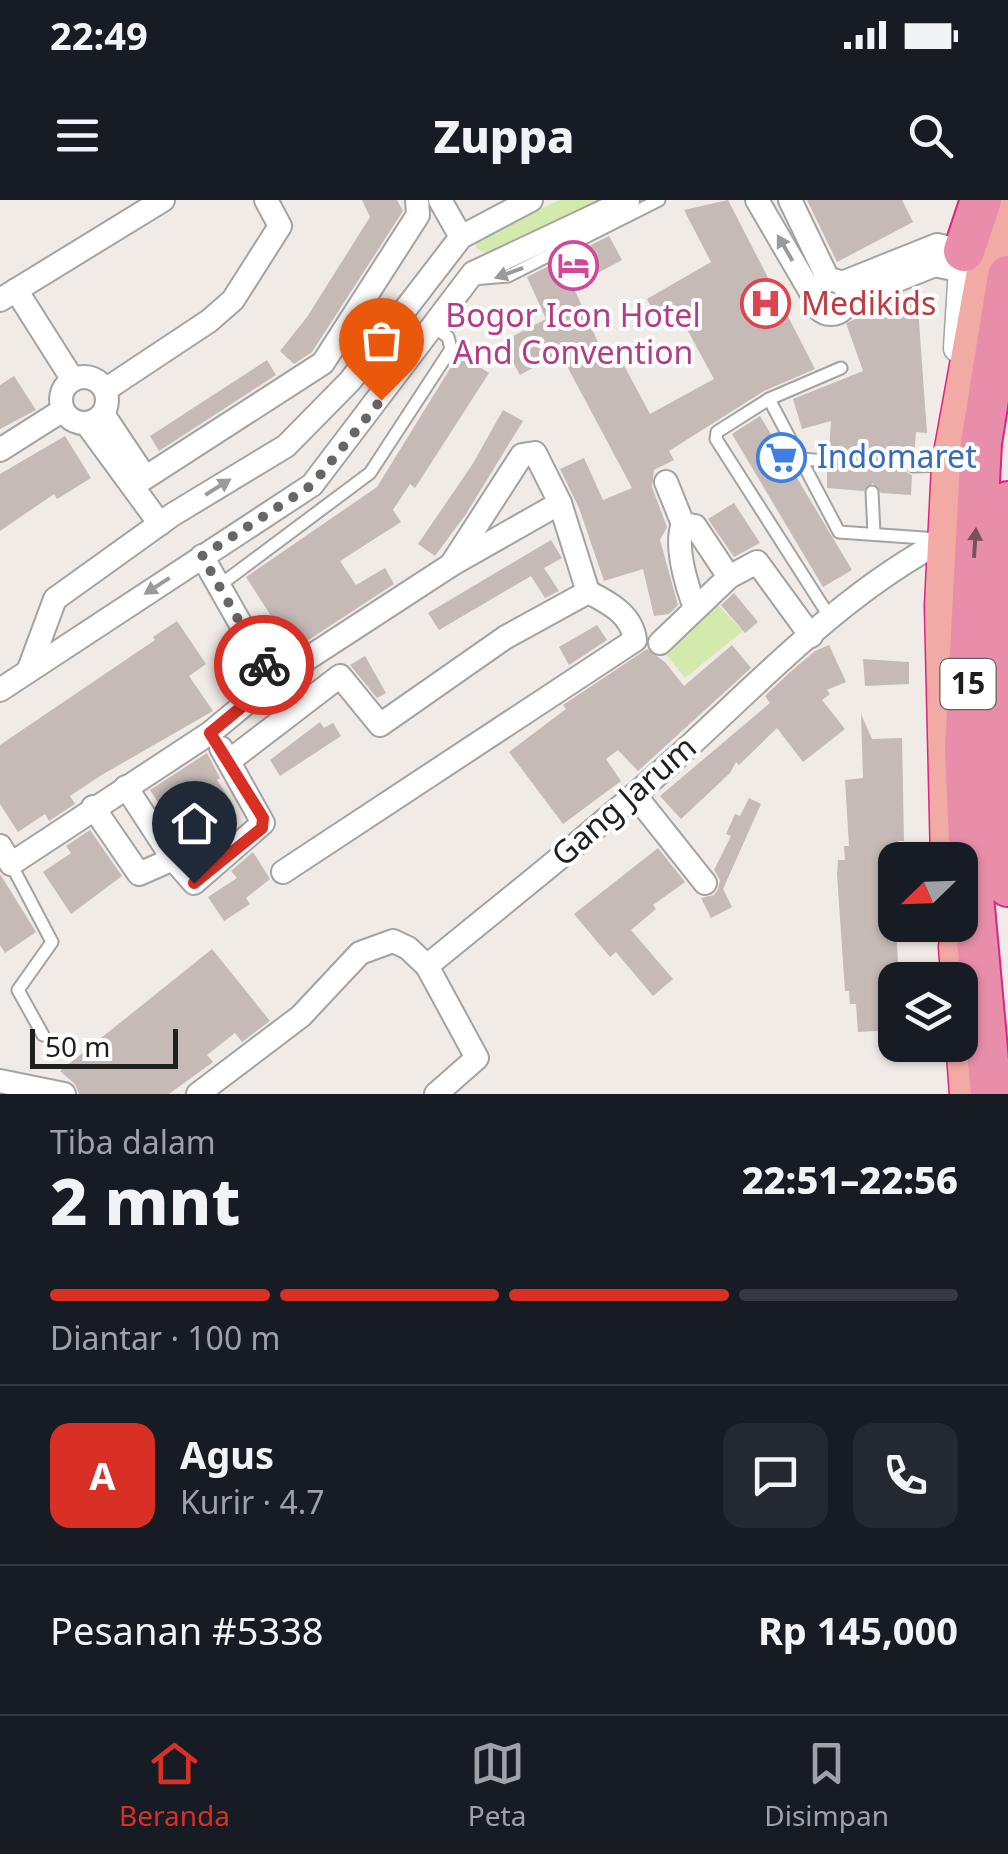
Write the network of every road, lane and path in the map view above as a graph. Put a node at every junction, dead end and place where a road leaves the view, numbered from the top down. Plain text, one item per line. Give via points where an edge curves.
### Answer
1 (163, 200) edge
2 (266, 200) edge
3 (417, 200) edge
4 (440, 200) edge
5 (531, 200) edge
6 (628, 200) edge
7 (659, 200) edge
8 (757, 200) edge
9 (790, 200) edge
10 (966, 200) edge
11 (981, 200) edge
12 (999, 200) edge
13 (461, 237) junction
14 (977, 266) edge
15 (469, 279) junction
16 (833, 289) junction
17 (8, 295) edge
18 (434, 327) junction
19 (841, 368) dead end
20 (73, 380) junction
21 (350, 380) junction
22 (769, 399) junction
23 (381, 400) junction
24 (98, 409) junction
25 (64, 410) junction
26 (0, 450) edge
27 (800, 460) junction
28 (828, 462) dead end
29 (952, 465) junction
30 (913, 466) dead end
31 (140, 482) junction
32 (666, 482) dead end
33 (872, 492) dead end
34 (1008, 502) edge
35 (560, 503) junction
36 (166, 520) junction
37 (684, 524) junction
38 (874, 533) junction
39 (946, 539) junction
40 (202, 556) junction
41 (452, 565) junction
42 (729, 577) junction
43 (220, 585) junction
44 (588, 592) junction
45 (695, 608) junction
46 (832, 619) junction
47 (812, 636) junction
48 (660, 642) dead end
49 (320, 648) junction
50 (29, 669) junction
51 (340, 676) junction
52 (273, 681) junction
53 (0, 690) edge
54 (210, 733) junction
55 (229, 761) junction
56 (126, 787) junction
57 (635, 795) junction
58 (93, 807) junction
59 (949, 842) edge
60 (6, 855) edge
61 (173, 859) junction
62 (283, 872) dead end
63 (705, 883) dead end
64 (1008, 886) edge
65 (957, 942) edge
66 (427, 966) junction
67 (43, 1035) dead end
68 (0, 1081) edge
69 (64, 1094) edge
70 (198, 1094) edge
71 (436, 1094) edge
72 (970, 1094) edge
73 (990, 1094) edge

1 - 17 street
2 - 24 street via 280,226 233,300
3 - 31 street via 418,215 323,362
4 - 13 street
5 - 13 street
6 - 15 street
7 -> 15 lane via 508,276
16 -> 8 street
9 - 16 street
10 - 14 street
11 - 14 highway
12 - 14 highway
13 - 21 street
14 - 16 street via 936,245
14 - 29 highway
73 -> 14 highway, 15 via 965,749 981,443
15 - 18 street
17 - 20 street
18 - 23 street
18 - 43 lane via 448,337 451,350 384,458
19 - 22 lane
20 - 24 street via 91,378
20 - 25 street via 62,393
21 - 23 street
36 -> 21 street via 286,446
22 - 27 lane
22 - 46 lane via 717,432 718,447
23 - 40 street via 312,485
24 - 25 street via 73,420
24 - 31 street
25 - 26 street
27 - 28 lane
27 - 38 lane via 838,532
29 - 30 lane
29 - 39 highway
31 - 36 street
32 - 37 street
33 - 38 lane
34 - 64 highway, 15 via 998,587 995,751
35 - 41 street
35 - 41 street via 535,453 522,455
35 - 44 street
36 - 50 street via 54,599
37 - 42 street via 695,526
37 - 45 street via 682,553
38 - 39 lane
39 - 46 street, Gang Jarum via 906,560
39 - 59 highway
40 - 43 street
40 -> 50 street
41 - 49 street
42 - 45 street
42 - 47 street via 757,562
43 - 52 street
44 - 51 street via 506,636 380,725
44 - 62 street via 633,625 636,640
45 - 48 street
46 - 47 street, Gang Jarum
47 - 57 street, Gang Jarum
49 - 51 street
49 - 52 street
50 - 53 street
51 - 55 street
52 - 54 street
54 - 55 street
54 - 56 street
55 - 61 street via 263,818 262,828 194,883
56 - 58 street
56 - 61 street
57 - 63 street
57 - 66 street, Gang Jarum
58 - 60 street
58 - 61 street via 139,874
60 - 67 lane via 52,942 18,990
65 - 72 highway
66 - 70 street via 392,941 360,953 301,1016
66 - 71 street via 477,1058
68 - 69 street

